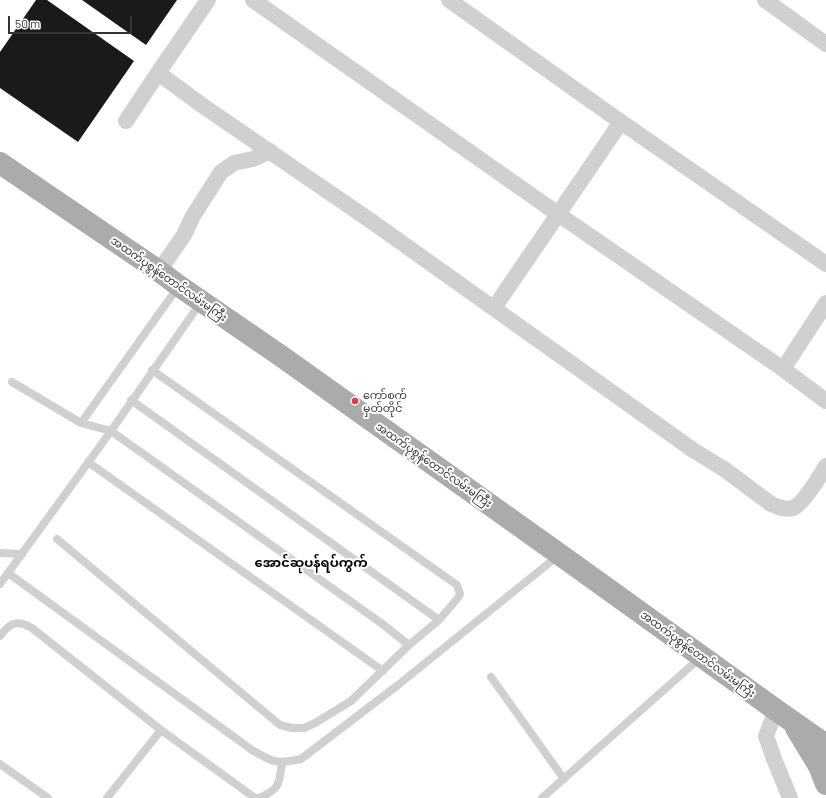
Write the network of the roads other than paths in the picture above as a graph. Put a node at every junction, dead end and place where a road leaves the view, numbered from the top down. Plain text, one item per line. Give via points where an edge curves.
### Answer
1 (208, 0) edge
2 (253, 0) edge
3 (449, 0) edge
4 (765, 0) edge
5 (826, 44) edge
6 (158, 73) junction
7 (126, 121) dead end
8 (621, 122) junction
9 (270, 151) junction
10 (0, 163) edge
11 (558, 214) junction
12 (826, 264) edge
13 (158, 271) junction
14 (179, 286) junction
15 (201, 301) junction
16 (826, 303) edge
17 (494, 308) junction
18 (783, 369) junction
19 (152, 370) junction
20 (12, 382) dead end
21 (131, 400) junction
22 (826, 401) edge
23 (81, 423) junction
24 (111, 430) junction
25 (88, 462) junction
26 (826, 466) edge
27 (57, 539) dead end
28 (0, 553) edge
29 (22, 554) junction
30 (560, 554) junction
31 (8, 573) junction
32 (0, 584) edge
33 (439, 620) junction
34 (0, 636) edge
35 (409, 645) junction
36 (702, 656) junction
37 (382, 671) junction
38 (491, 677) dead end
39 (784, 716) junction
40 (826, 723) edge
41 (161, 730) junction
42 (826, 745) edge
43 (282, 763) junction
44 (0, 764) edge
45 (564, 779) junction
46 (826, 784) edge
47 (48, 798) edge
48 (107, 798) edge
49 (256, 798) edge
50 (259, 798) edge
51 (542, 798) edge
52 (790, 798) edge

1 - 6 street
2 - 11 street
3 - 8 street
4 - 5 street
6 - 7 street
6 - 9 street
8 - 11 street
8 - 12 street
9 - 13 street via 229,166 220,172 184,235
9 - 17 street
10 - 13 main road, အထက်ပုစွန်တောင်လမ်းမကြီး
11 - 17 street
11 - 18 street
13 - 14 main road, အထက်ပုစွန်တောင်လမ်းမကြီး
14 - 15 main road, အထက်ပုစွန်တောင်လမ်းမကြီး
14 - 23 lane
15 - 19 lane
15 - 30 main road, အထက်ပုစွန်တောင်လမ်းမကြီး
16 - 18 street
17 - 26 street via 771,504 791,508 799,504
18 - 22 street
19 - 21 lane
19 - 33 lane via 456,585 460,594
20 - 23 lane
21 - 24 lane
21 - 33 lane
23 - 24 lane
24 - 25 lane
24 - 35 lane
25 - 29 lane
25 - 37 lane
27 - 37 lane via 280,725 304,728 315,723 351,701
28 - 29 lane
29 - 31 lane
30 - 36 main road, အထက်ပုစွန်တောင်လမ်းမကြီး
30 - 43 lane via 398,685 301,759
31 - 32 lane
31 - 43 lane via 252,750 268,760
33 - 35 lane
34 - 41 lane via 8,626 25,624
35 - 37 lane
36 - 39 main road, အထက်ပုစွန်တောင်လမ်းမကြီး
36 - 45 lane
38 - 45 lane
39 - 40 main road via 816,724
39 - 42 main road, အထက်ပုစွန်တောင်လမ်းမကြီး
39 - 46 main road via 819,766
39 - 52 street via 766,736
41 - 48 lane
41 - 49 lane
43 - 50 lane via 279,782 271,793
44 - 47 lane
45 - 51 lane

